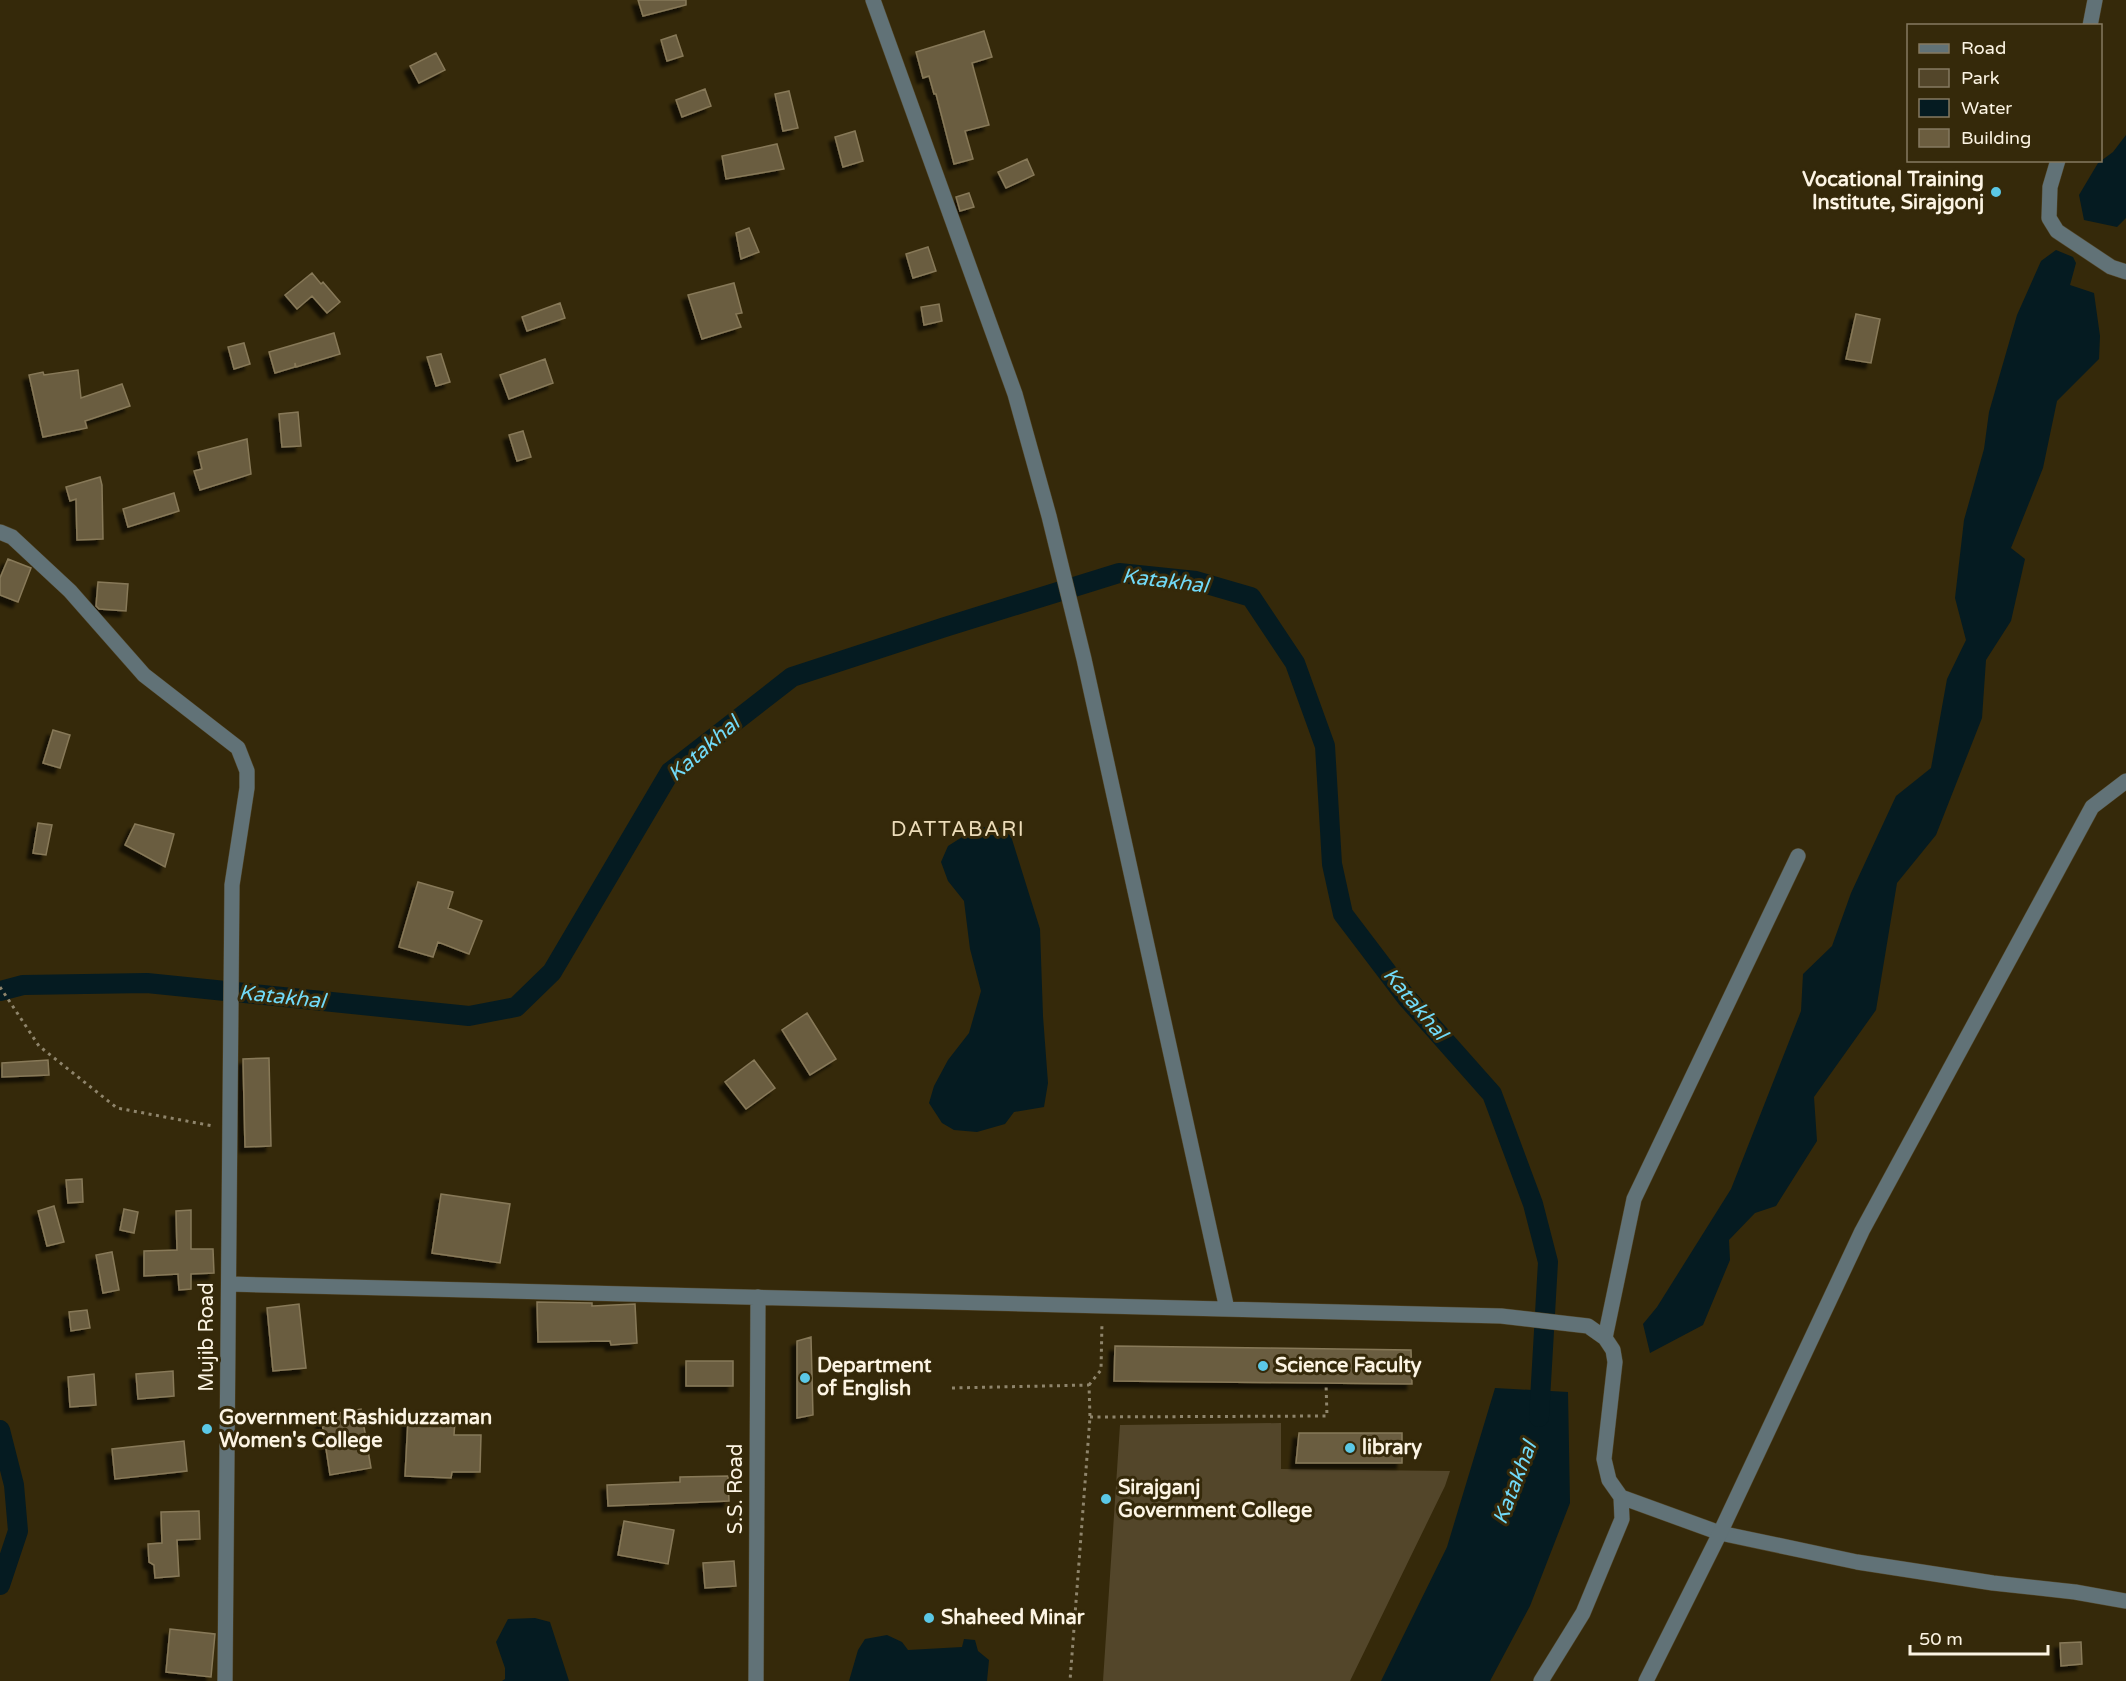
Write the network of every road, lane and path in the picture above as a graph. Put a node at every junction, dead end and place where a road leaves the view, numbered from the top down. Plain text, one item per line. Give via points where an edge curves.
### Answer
1 (873, 0) edge
2 (2095, 0) edge
3 (2090, 24) edge
4 (2057, 162) edge
5 (2126, 272) edge
6 (0, 532) edge
7 (2126, 781) edge
8 (1798, 856) dead end
9 (0, 987) edge
10 (230, 1129) junction
11 (229, 1284) junction
12 (758, 1297) junction
13 (1102, 1306) junction
14 (1227, 1309) junction
15 (1605, 1338) junction
16 (1326, 1383) dead end
17 (1089, 1385) junction
18 (952, 1388) dead end
19 (1090, 1417) junction
20 (1621, 1497) junction
21 (1720, 1533) junction
22 (2126, 1601) edge
23 (225, 1681) edge
24 (756, 1681) edge
25 (1070, 1681) edge
26 (1541, 1681) edge
27 (1646, 1681) edge

1 - 14 street via 1015,394 1049,516
2 - 3 street
4 - 5 street via 2050,187 2049,218 2057,231 2110,267
6 - 10 street, Mujib Road via 12,537 70,591 144,675 238,748 247,771 232,885
7 - 21 street via 2092,807 1868,1220
8 - 15 street via 1634,1198
9 - 10 path via 39,1046 117,1108
10 - 11 street, Mujib Road
11 - 12 street
11 - 23 street, Mujib Road
12 - 13 street
12 - 24 street, S.S. Road
13 - 14 street
13 - 17 path via 1101,1370
14 - 15 street via 1501,1316 1588,1326
15 - 20 street via 1613,1350 1614,1362 1604,1459 1609,1480
16 - 19 path via 1327,1416
17 - 18 path
17 - 19 path
19 - 25 path
20 - 21 street
20 - 26 street via 1622,1519 1582,1613
21 - 22 street via 1857,1562
21 - 27 street

